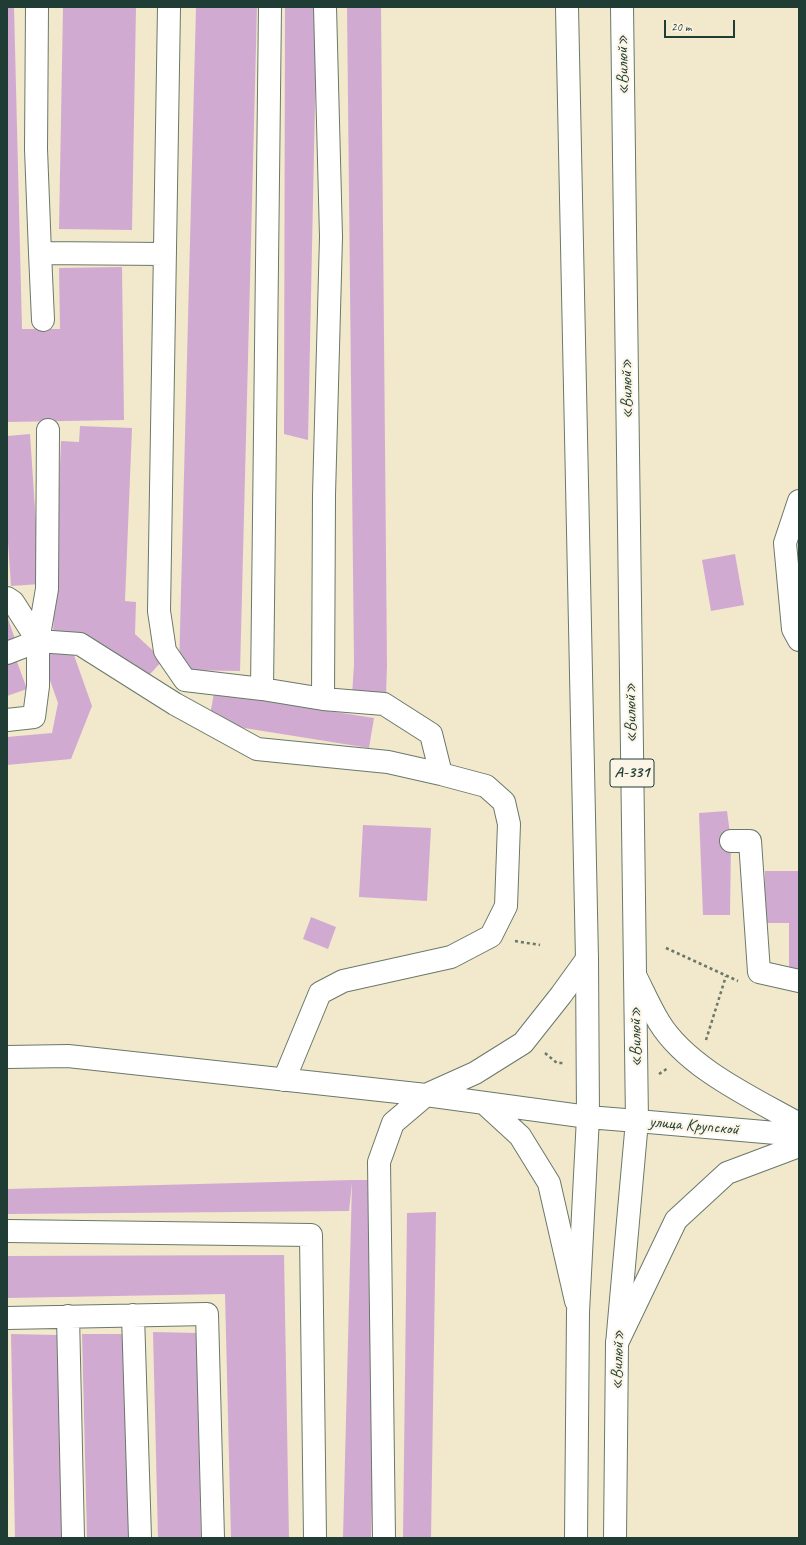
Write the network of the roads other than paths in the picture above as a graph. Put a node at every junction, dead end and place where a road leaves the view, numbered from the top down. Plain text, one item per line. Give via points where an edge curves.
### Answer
1 (37, 7) edge
2 (169, 7) edge
3 (270, 7) edge
4 (325, 7) edge
5 (566, 7) edge
6 (622, 7) edge
7 (40, 253) junction
8 (165, 254) junction
9 (43, 320) dead end
10 (48, 430) dead end
11 (799, 501) edge
12 (7, 598) edge
13 (799, 640) edge
14 (38, 641) junction
15 (7, 652) edge
16 (262, 689) junction
17 (323, 699) junction
18 (7, 720) edge
19 (441, 774) junction
20 (731, 841) dead end
21 (588, 959) junction
22 (635, 975) junction
23 (799, 981) edge
24 (7, 1057) edge
25 (284, 1080) junction
26 (426, 1095) junction
27 (484, 1103) junction
28 (588, 1117) junction
29 (637, 1121) junction
30 (799, 1124) edge
31 (799, 1135) edge
32 (799, 1146) edge
33 (7, 1231) edge
34 (578, 1312) junction
35 (133, 1315) junction
36 (68, 1316) junction
37 (7, 1318) edge
38 (617, 1344) junction
39 (73, 1538) edge
40 (140, 1538) edge
41 (213, 1538) edge
42 (315, 1538) edge
43 (384, 1538) edge
44 (576, 1538) edge
45 (615, 1538) edge

1 - 7 main road via 36,149
2 - 8 main road
3 - 16 main road
4 - 17 main road via 331,237 324,495
5 - 21 main road
6 - 22 main road, «Вилюй» / А-331
7 - 8 main road
7 - 9 main road
8 - 16 main road via 159,611 165,651 185,680
10 - 14 main road via 47,589
11 - 13 main road via 785,543 793,629
12 - 14 main road via 13,602
14 - 15 main road
14 - 18 main road via 38,686 34,717
14 - 19 main road via 80,644 175,704 257,749 388,762
16 - 17 main road
17 - 19 main road via 384,704 431,734
19 - 25 main road via 486,786 504,802 509,824 506,906 491,936 451,957 343,981 320,993
20 - 23 main road via 750,841 759,972
21 - 26 main road via 523,1043 475,1073
21 - 28 main road
22 - 29 main road, «Вилюй» / А-331
22 - 30 main road via 659,1023 687,1054 729,1085
24 - 25 main road, улица Крупской via 68,1056
25 - 26 main road, улица Крупской
26 - 27 main road, улица Крупской
26 - 43 main road via 393,1123 379,1162
27 - 28 main road, улица Крупской
27 - 34 main road via 520,1136 549,1183
28 - 29 main road, улица Крупской
28 - 34 main road
29 - 31 main road, улица Крупской
29 - 38 main road, «Вилюй» / А-331
32 - 38 main road via 727,1173 676,1220
33 - 42 main road via 311,1235
34 - 44 main road
35 - 36 main road
35 - 40 main road
35 - 41 main road via 207,1314
36 - 37 main road
36 - 39 main road
38 - 45 main road, «Вилюй» / А-331

